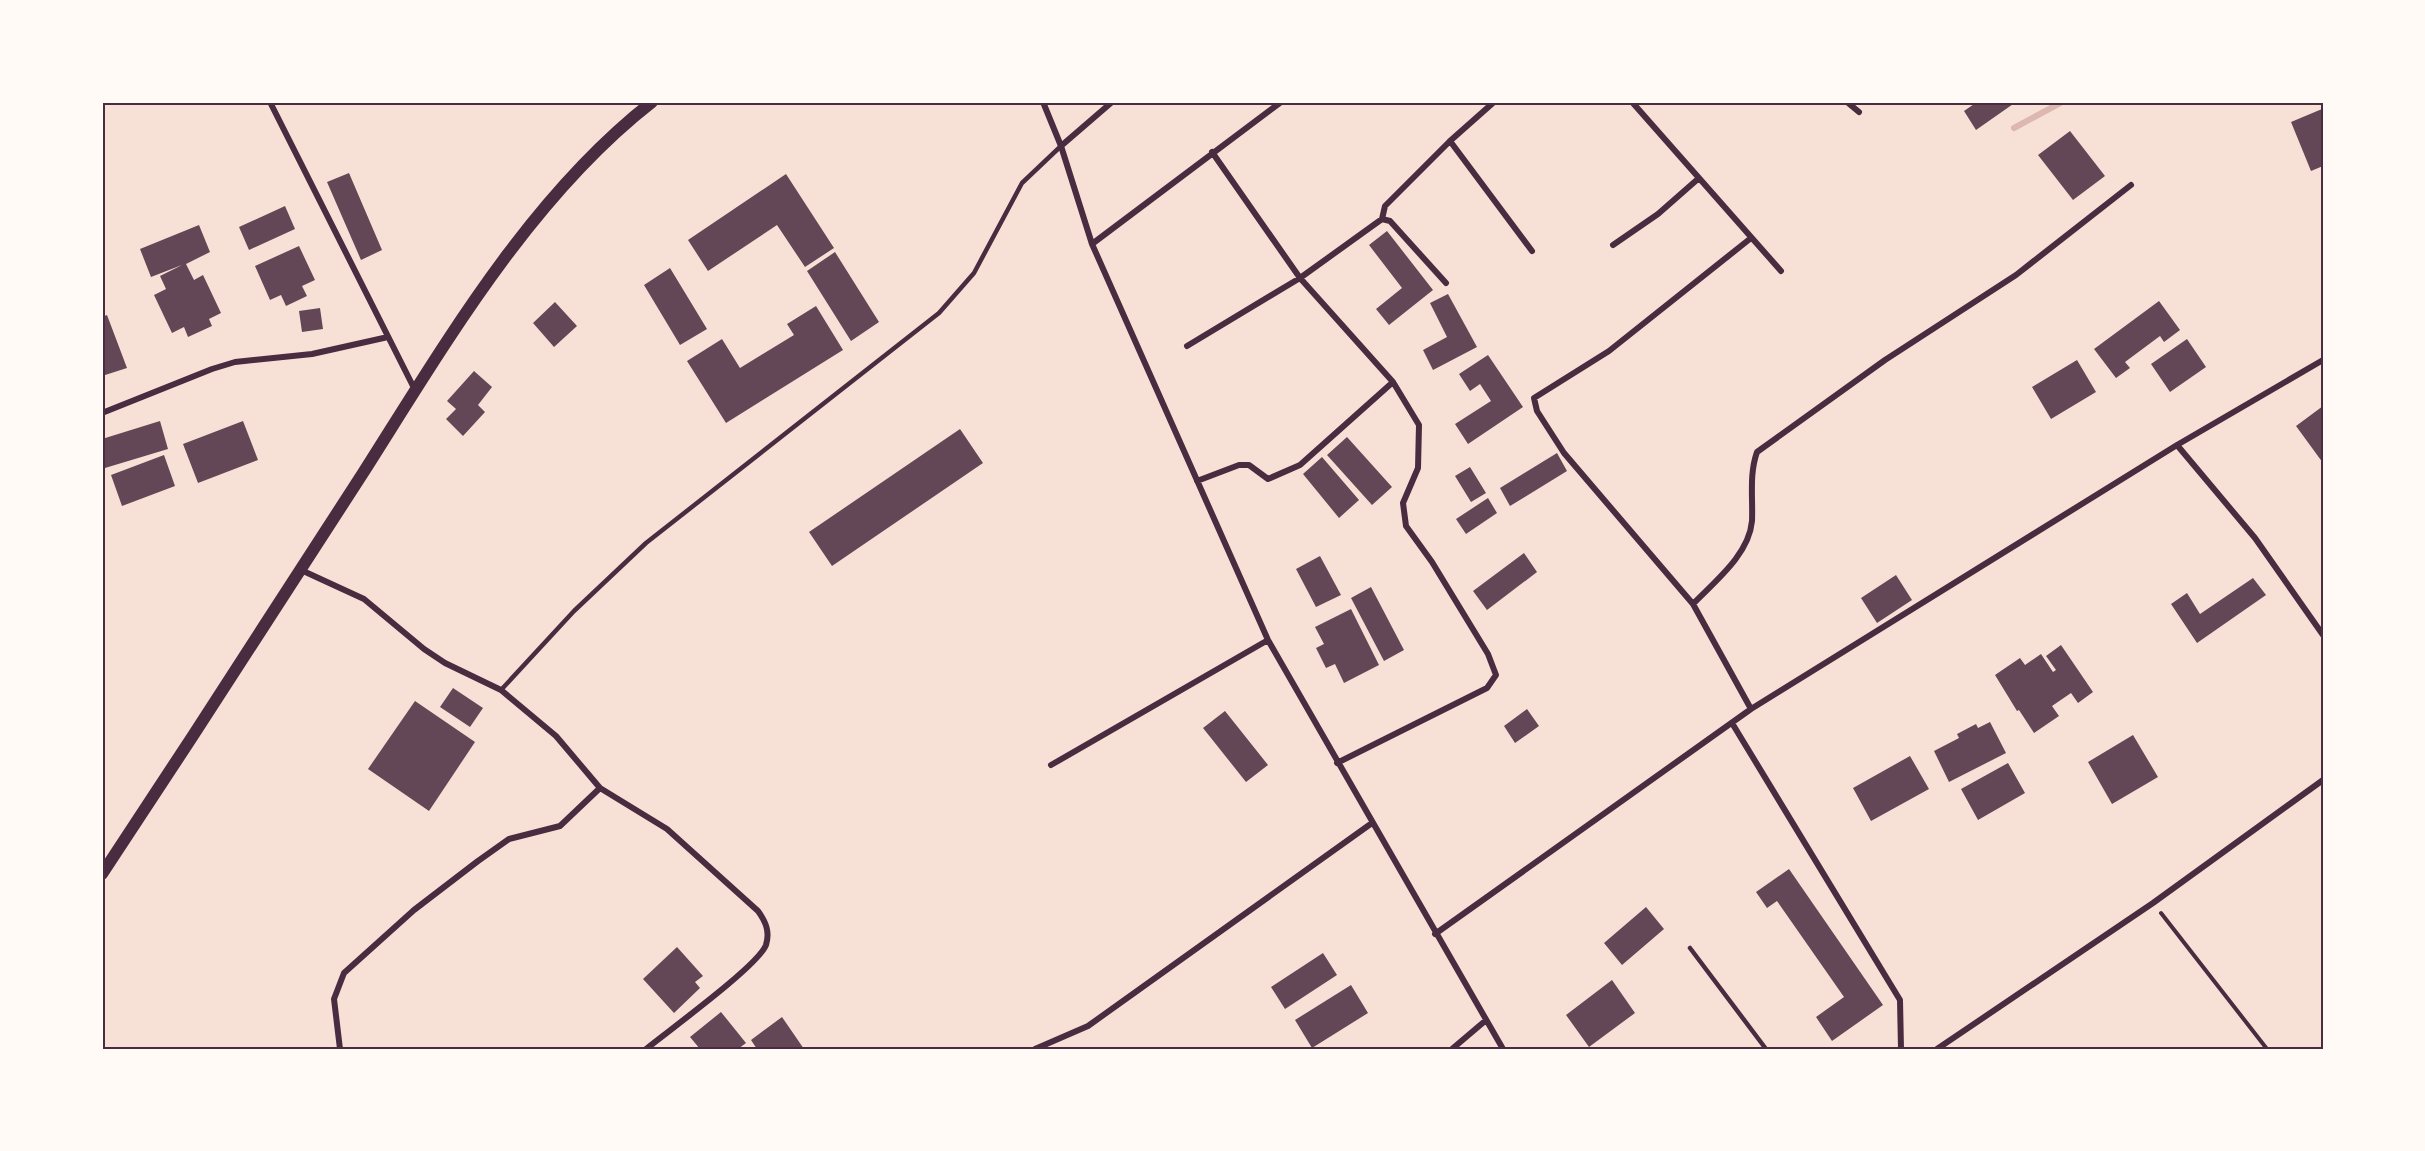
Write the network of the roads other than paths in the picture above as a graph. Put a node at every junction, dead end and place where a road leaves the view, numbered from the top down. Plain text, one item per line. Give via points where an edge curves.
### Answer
1 (270, 102) edge
2 (652, 102) edge
3 (1043, 102) edge
4 (1112, 102) edge
5 (1281, 102) edge
6 (1494, 102) edge
7 (1632, 102) edge
8 (1847, 102) edge
9 (1859, 112) dead end
10 (1450, 141) junction
11 (1060, 146) junction
12 (1212, 152) junction
13 (1699, 178) junction
14 (2131, 185) dead end
15 (1382, 219) junction
16 (1752, 238) junction
17 (1092, 244) junction
18 (1613, 245) dead end
19 (1532, 251) dead end
20 (1781, 270) dead end
21 (1300, 278) junction
22 (1446, 283) dead end
23 (388, 338) junction
24 (1186, 346) dead end
25 (2323, 360) edge
26 (1394, 382) junction
27 (415, 391) junction
28 (102, 414) edge
29 (2177, 445) junction
30 (1197, 481) junction
31 (301, 570) junction
32 (1693, 604) junction
33 (2323, 635) edge
34 (1268, 640) junction
35 (501, 690) junction
36 (1751, 709) junction
37 (1732, 723) junction
38 (1337, 763) junction
39 (1051, 765) dead end
40 (2323, 780) edge
41 (600, 788) junction
42 (1372, 823) junction
43 (102, 874) edge
44 (1435, 934) junction
45 (1690, 948) dead end
46 (1485, 1021) junction
47 (340, 1049) edge
48 (646, 1049) edge
49 (1035, 1049) edge
50 (1452, 1049) edge
51 (1503, 1049) edge
52 (1767, 1049) edge
53 (1901, 1049) edge
54 (1937, 1049) edge

1 - 23 street
2 - 27 main road via 613,132 563,185 503,262
3 - 11 street
4 - 11 street
5 - 12 street
6 - 10 street
7 - 13 street
8 - 9 street
10 - 15 street via 1385,206
10 - 19 street
11 - 17 street
11 - 35 lane via 1022,183 974,273 939,313 646,543 574,610
12 - 17 street
12 - 21 street
13 - 16 street
13 - 18 street via 1658,214
14 - 32 street via 2016,275 1885,360 1757,452 1752,468 1752,525 1738,556
15 - 21 street
15 - 22 street via 1390,221
16 - 20 street
16 - 32 street via 1609,351 1534,398 1537,411 1564,453
17 - 30 street
21 - 24 street
21 - 26 street
23 - 27 street
23 - 28 street via 212,369
25 - 29 street
26 - 30 street via 1300,465 1268,479 1249,465 1239,465
26 - 38 street via 1419,425 1418,468 1403,503 1406,526 1488,654 1496,675 1486,688
27 - 31 main road
29 - 33 street via 2255,538
29 - 36 street
30 - 34 street
31 - 35 street via 364,599 423,649
31 - 43 main road
32 - 36 street
34 - 38 street
34 - 39 street
35 - 41 street via 556,736
36 - 37 street
37 - 44 street
37 - 53 street via 1900,1000
38 - 42 street
40 - 54 street via 2153,903
41 - 47 street via 560,826 509,839 478,861 406,917 344,973 334,999
41 - 48 street via 675,837 766,922 768,936 758,959
42 - 44 street
42 - 49 street via 1088,1026
44 - 46 street
45 - 52 lane
46 - 50 street
46 - 51 street

